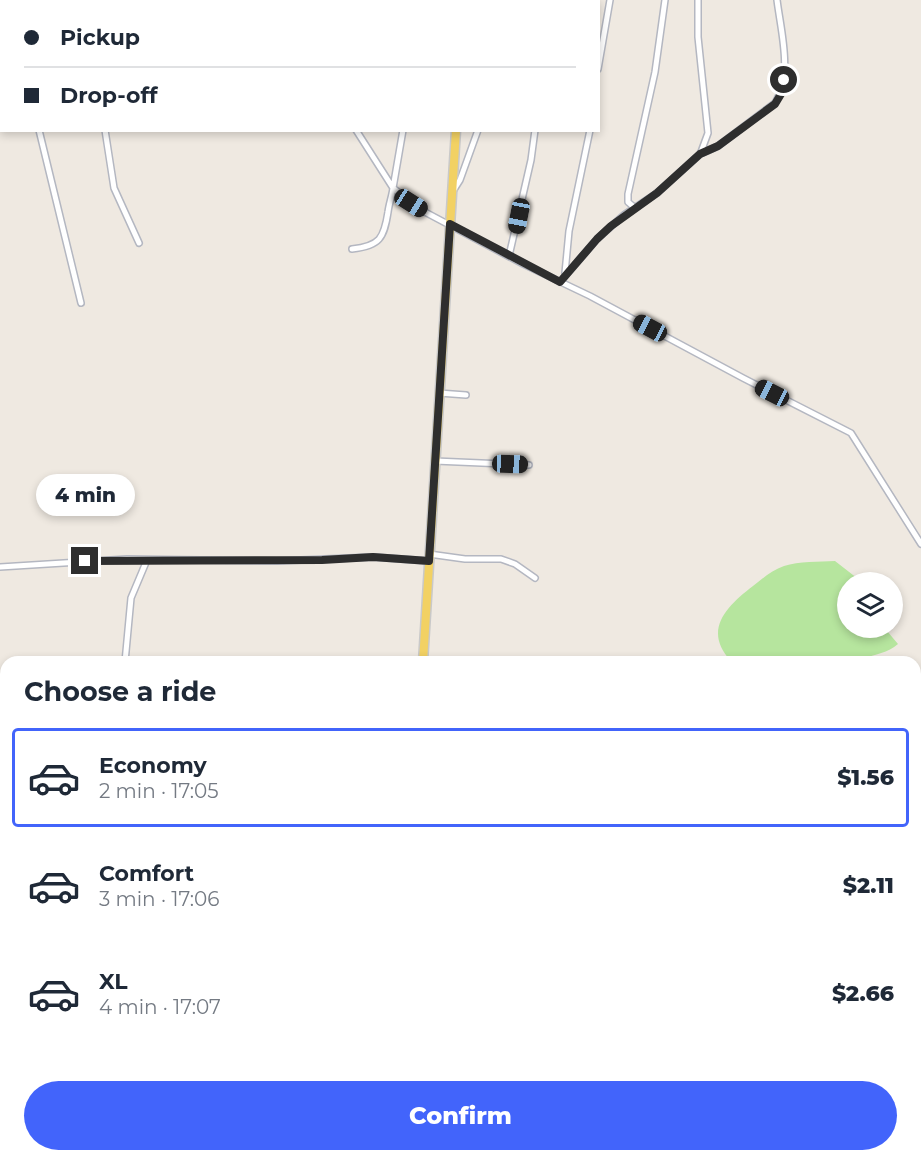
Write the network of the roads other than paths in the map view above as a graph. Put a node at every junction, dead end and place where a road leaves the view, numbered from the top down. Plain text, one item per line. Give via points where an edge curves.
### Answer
1 (610, 0) edge
2 (665, 0) edge
3 (698, 0) edge
4 (777, 0) edge
5 (600, 58) edge
6 (39, 132) edge
7 (105, 132) edge
8 (357, 132) edge
9 (403, 132) edge
10 (456, 132) edge
11 (477, 132) edge
12 (535, 132) edge
13 (590, 132) edge
14 (708, 133) junction
15 (718, 146) junction
16 (700, 154) junction
17 (393, 188) junction
18 (452, 192) junction
19 (635, 208) junction
20 (450, 224) junction
21 (139, 243) dead end
22 (352, 249) dead end
23 (509, 256) junction
24 (565, 275) junction
25 (560, 282) junction
26 (81, 303) dead end
27 (440, 393) junction
28 (466, 395) dead end
29 (435, 461) junction
30 (528, 465) dead end
31 (921, 544) edge
32 (429, 557) junction
33 (147, 560) junction
34 (0, 567) edge
35 (535, 578) dead end
36 (126, 656) edge
37 (423, 656) edge

1 - 5 street
2 - 19 street via 655,72 628,194 628,202
3 - 14 street
4 - 15 street via 784,61 781,94 775,104
6 - 26 street
7 - 21 street via 114,188
8 - 17 street
9 - 17 street
10 - 18 main road
11 - 18 street
12 - 23 street
13 - 24 street via 569,231
14 - 15 street
14 - 16 street
15 - 16 street
16 - 19 street
17 - 20 street via 411,203
17 - 22 street via 382,237 368,246
18 - 20 main road
19 - 24 street via 597,239
20 - 23 street
20 - 27 main road
23 - 25 street
24 - 25 street
25 - 31 street via 851,432
27 - 28 street
27 - 29 main road
29 - 30 street
29 - 32 main road
32 - 33 street
32 - 35 street via 501,559
32 - 37 main road
33 - 34 street
33 - 36 street via 131,598

